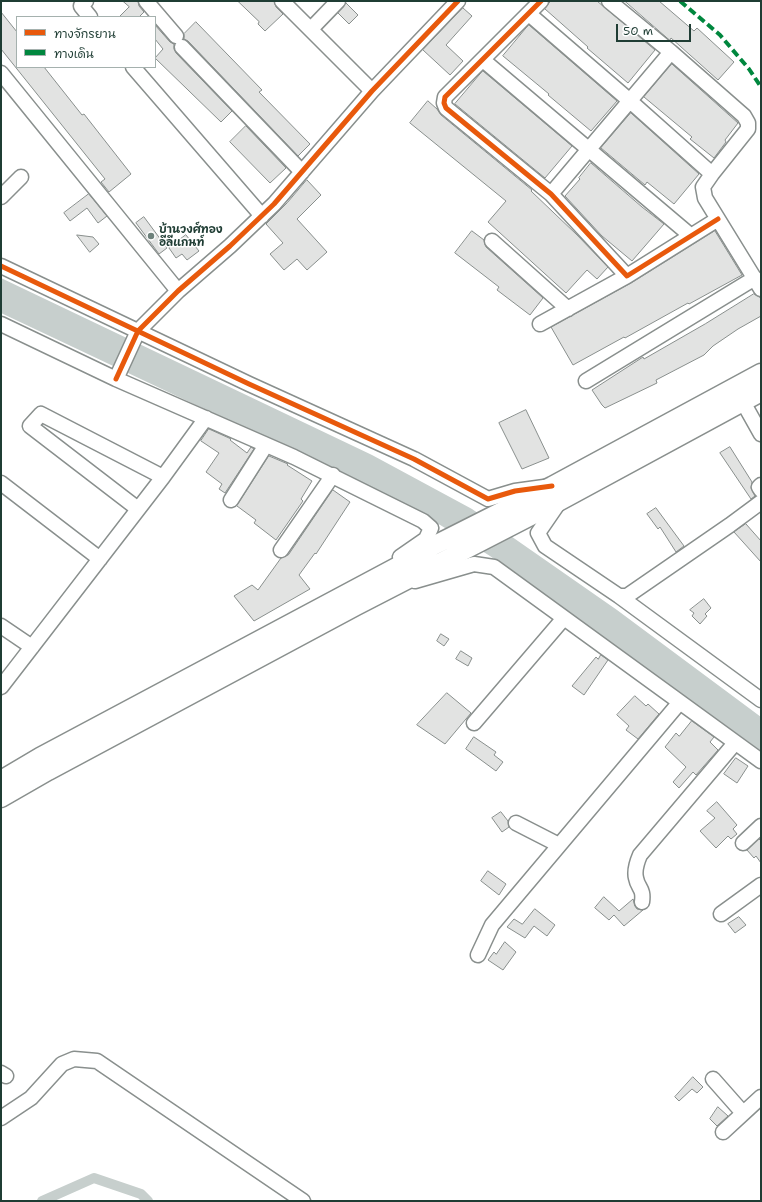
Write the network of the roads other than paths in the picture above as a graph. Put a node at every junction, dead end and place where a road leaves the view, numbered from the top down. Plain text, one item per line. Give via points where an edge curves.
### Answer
1 (86, 1) edge
2 (146, 1) edge
3 (282, 1) edge
4 (338, 1) edge
5 (458, 1) edge
6 (541, 1) edge
7 (609, 1) edge
8 (528, 14) junction
9 (89, 16) edge
10 (311, 30) junction
11 (671, 52) junction
12 (483, 60) junction
13 (134, 68) edge
14 (1, 73) edge
15 (372, 91) junction
16 (630, 101) junction
17 (588, 149) junction
18 (302, 172) junction
19 (712, 174) junction
20 (21, 177) dead end
21 (551, 194) junction
22 (1, 197) edge
23 (262, 216) junction
24 (718, 219) junction
25 (690, 235) junction
26 (492, 241) dead end
27 (1, 266) edge
28 (627, 276) junction
29 (758, 284) edge
30 (178, 291) junction
31 (568, 309) junction
32 (1, 324) edge
33 (540, 324) dead end
34 (138, 331) junction
35 (761, 373) edge
36 (116, 379) junction
37 (586, 381) dead end
38 (761, 392) edge
39 (742, 402) junction
40 (206, 418) junction
41 (761, 434) edge
42 (266, 445) junction
43 (333, 475) junction
44 (164, 476) junction
45 (1, 483) edge
46 (761, 484) edge
47 (761, 490) edge
48 (556, 494) junction
49 (231, 500) dead end
50 (761, 502) edge
51 (138, 509) junction
52 (281, 550) dead end
53 (437, 554) junction
54 (100, 559) junction
55 (388, 589) junction
56 (349, 593) junction
57 (619, 596) junction
58 (564, 618) junction
59 (1, 626) edge
60 (32, 647) junction
61 (1, 687) edge
62 (761, 700) edge
63 (680, 702) junction
64 (474, 724) dead end
65 (735, 744) junction
66 (761, 761) edge
67 (1, 780) edge
68 (1, 798) edge
69 (516, 823) dead end
70 (761, 826) edge
71 (743, 843) dead end
72 (559, 845) junction
73 (761, 885) edge
74 (642, 902) dead end
75 (721, 914) dead end
76 (478, 955) dead end
77 (713, 1079) dead end
78 (761, 1097) edge
79 (743, 1113) junction
80 (1, 1118) edge
81 (723, 1132) dead end
82 (303, 1201) edge

1 - 9 street via 81,6
2 - 18 street via 179,42
3 - 10 street
4 - 10 street
5 - 15 street
6 - 8 street
7 - 11 street
8 - 12 street
8 - 16 street
10 - 15 street
11 - 16 street
11 - 19 street via 744,116 748,123 748,129
12 - 17 street
12 - 21 street via 445,98 446,108
13 - 23 street
14 - 30 street
15 - 18 street
16 - 17 street
16 - 19 street
17 - 21 street
17 - 25 street
18 - 23 street
19 - 24 street via 703,187 705,198
20 - 22 street
21 - 28 street
23 - 30 street
24 - 25 street
24 - 29 street
25 - 28 street
26 - 31 street
27 - 34 street
28 - 31 street
29 - 37 street
30 - 34 street
31 - 33 street
32 - 36 street
34 - 36 street
34 - 48 street via 414,459 488,499 515,491
35 - 48 main road
36 - 40 street
38 - 39 main road
39 - 41 street
39 - 48 main road
40 - 42 street
40 - 44 street
42 - 43 street
42 - 49 street
43 - 52 street
43 - 56 street via 423,521 431,528 426,539
44 - 51 street
44 - 51 street via 41,414 30,426
45 - 54 street
46 - 47 street
48 - 53 main road
48 - 57 street via 538,533 545,546
50 - 57 street via 627,596
51 - 54 street
53 - 55 main road
53 - 56 main road
54 - 60 street
55 - 58 street via 474,564 494,567
55 - 68 main road via 48,770
56 - 67 main road
57 - 62 street
58 - 63 street
58 - 64 street
59 - 60 street
60 - 61 street
63 - 65 street
63 - 72 street
65 - 66 street
65 - 74 street via 640,855 635,873 642,889
69 - 72 street
70 - 71 street
72 - 76 street via 492,925
73 - 75 street
77 - 79 street
78 - 79 street
79 - 81 street
80 - 82 street via 30,1098 62,1064 74,1059 97,1061

